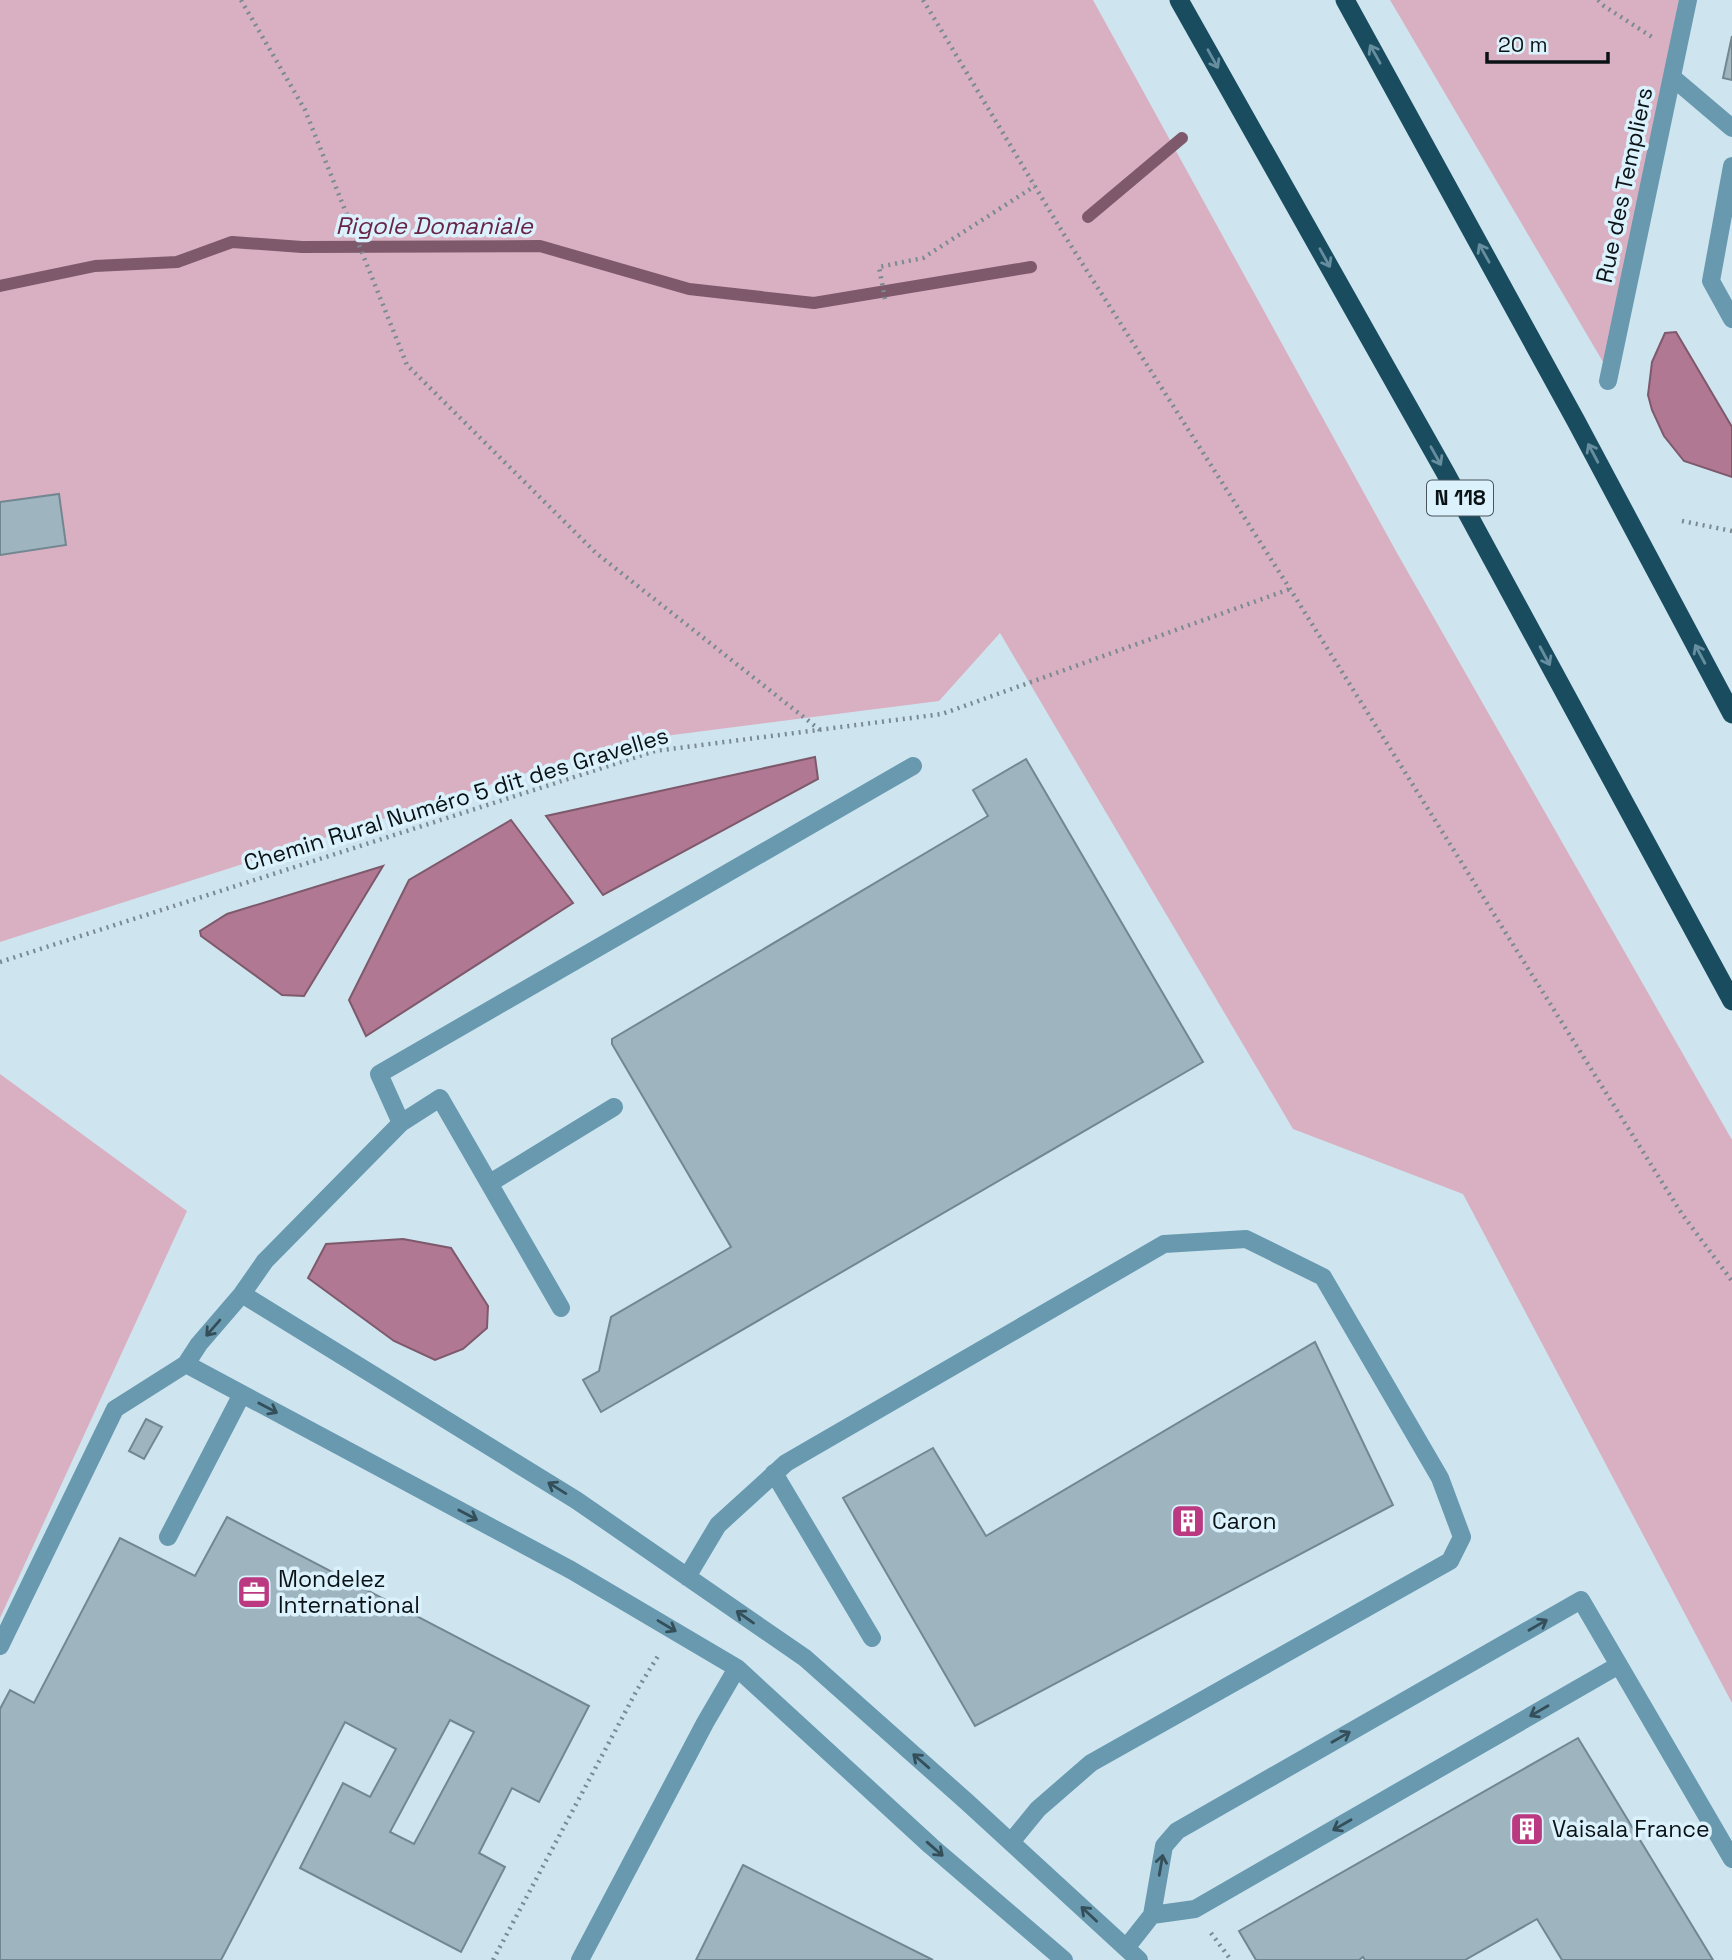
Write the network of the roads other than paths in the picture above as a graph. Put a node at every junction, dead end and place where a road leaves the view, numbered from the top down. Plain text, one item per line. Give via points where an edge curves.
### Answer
1 (1179, 0) edge
2 (1345, 0) edge
3 (1688, 0) edge
4 (1672, 77) junction
5 (1732, 128) edge
6 (1732, 166) edge
7 (1732, 319) edge
8 (1608, 381) dead end
9 (1732, 714) edge
10 (913, 766) dead end
11 (1732, 1001) edge
12 (614, 1107) dead end
13 (401, 1123) junction
14 (490, 1183) junction
15 (242, 1294) junction
16 (561, 1308) dead end
17 (186, 1364) junction
18 (242, 1394) junction
19 (774, 1473) junction
20 (169, 1537) dead end
21 (687, 1577) junction
22 (872, 1638) dead end
23 (0, 1646) edge
24 (1619, 1665) junction
25 (737, 1668) junction
26 (1011, 1842) junction
27 (1732, 1859) edge
28 (1152, 1915) junction
29 (1133, 1954) edge
30 (580, 1960) edge
31 (1064, 1960) edge

1 -> 11 highway, N 118 via 1445,472
9 -> 2 highway
3 - 4 street, Rue des Templiers
4 - 5 street
4 - 8 street, Rue des Templiers
6 - 7 street via 1711,281
10 - 13 street via 379,1074
12 - 14 street
13 - 14 street via 440,1098
13 - 15 street via 265,1261
14 - 16 street
15 -> 17 street
21 -> 15 street via 576,1500
17 - 18 street
17 - 23 street via 115,1409
18 - 20 street
18 -> 25 street via 571,1570
19 - 21 street via 718,1525
19 - 22 street
19 - 26 street via 1164,1244 1246,1240 1323,1277 1440,1478 1462,1537 1450,1561 1091,1763 1038,1809
26 -> 21 street via 805,1658
24 - 27 street
24 -> 28 street via 1195,1909
28 -> 24 street via 1164,1846 1177,1831 1581,1600
25 - 30 street
25 -> 31 street via 931,1846
29 -> 26 street
28 - 29 street

